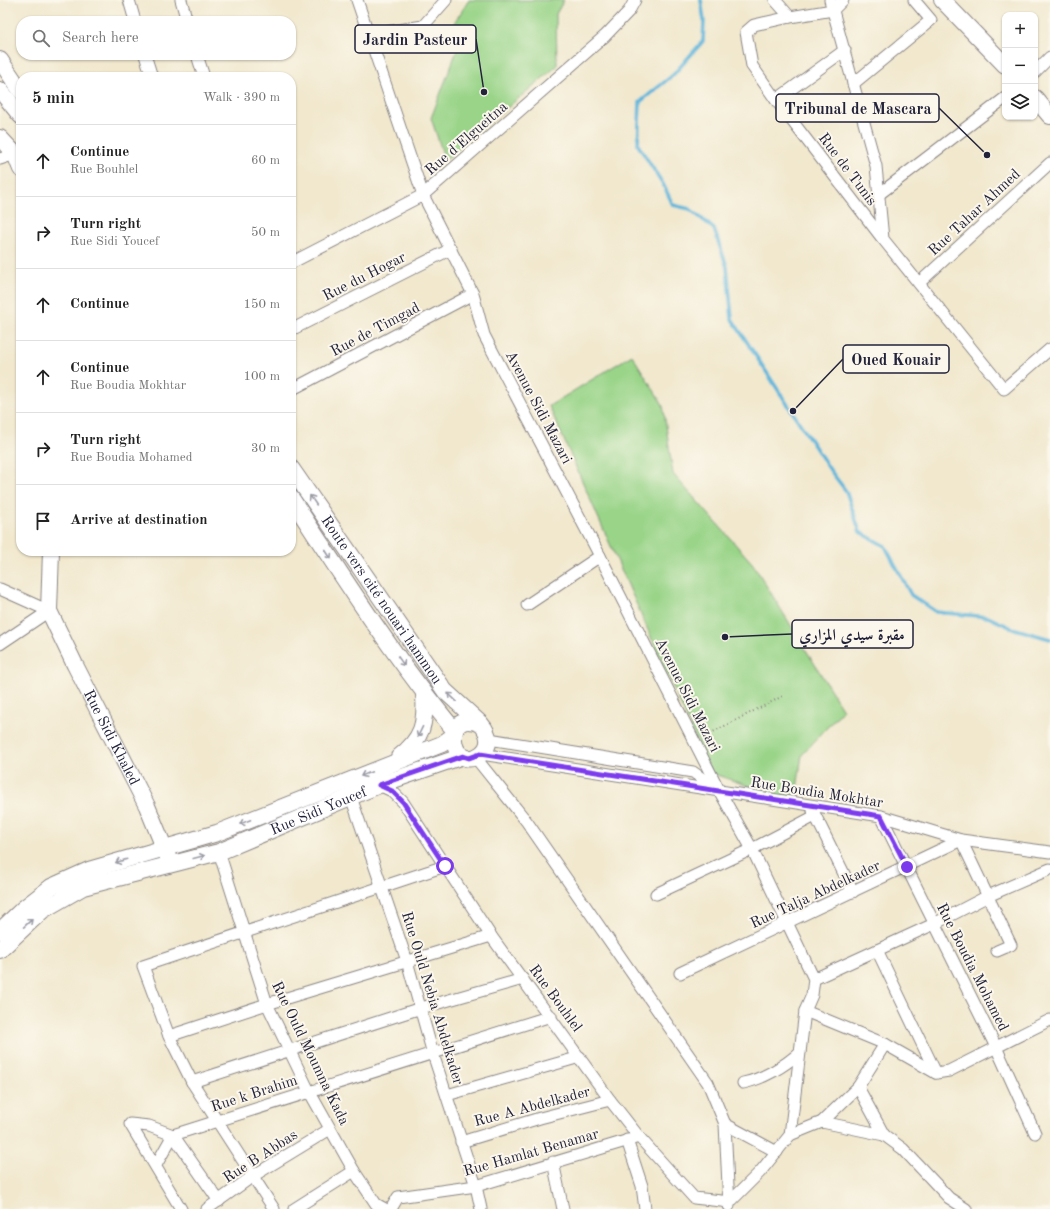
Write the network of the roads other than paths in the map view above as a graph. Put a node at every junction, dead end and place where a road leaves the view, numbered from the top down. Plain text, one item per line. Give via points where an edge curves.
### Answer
1 (129, 0) edge
2 (182, 0) edge
3 (357, 0) edge
4 (446, 0) edge
5 (635, 0) edge
6 (775, 0) edge
7 (843, 0) edge
8 (914, 0) edge
9 (942, 0) edge
10 (831, 5) edge
11 (134, 16) edge
12 (186, 16) edge
13 (790, 17) junction
14 (367, 35) junction
15 (845, 50) junction
16 (1050, 57) edge
17 (0, 60) edge
18 (147, 60) edge
19 (199, 60) edge
20 (1002, 62) edge
21 (1038, 69) edge
22 (150, 72) edge
23 (202, 72) edge
24 (16, 84) edge
25 (854, 84) junction
26 (0, 90) edge
27 (776, 100) junction
28 (1002, 100) edge
29 (1038, 102) edge
30 (16, 110) edge
31 (1050, 116) edge
32 (0, 138) edge
33 (16, 156) edge
34 (16, 158) edge
35 (0, 159) edge
36 (1050, 164) edge
37 (423, 195) junction
38 (878, 195) junction
39 (883, 239) junction
40 (451, 249) junction
41 (296, 260) edge
42 (919, 283) junction
43 (473, 294) junction
44 (296, 327) edge
45 (1050, 349) edge
46 (296, 387) edge
47 (296, 475) edge
48 (296, 505) edge
49 (51, 556) edge
50 (600, 556) junction
51 (0, 589) edge
52 (527, 605) dead end
53 (49, 611) junction
54 (0, 644) edge
55 (424, 694) junction
56 (480, 724) junction
57 (454, 733) junction
58 (488, 739) junction
59 (473, 756) junction
60 (389, 765) junction
61 (379, 785) junction
62 (720, 792) junction
63 (351, 797) junction
64 (810, 804) junction
65 (815, 816) junction
66 (881, 816) junction
67 (961, 840) junction
68 (165, 847) junction
69 (752, 849) junction
70 (1046, 851) edge
71 (219, 852) junction
72 (170, 864) junction
73 (445, 866) junction
74 (907, 867) junction
75 (1050, 869) edge
76 (382, 886) junction
77 (853, 892) junction
78 (656, 894) dead end
79 (988, 896) junction
80 (788, 922) junction
81 (934, 924) junction
82 (0, 931) edge
83 (244, 932) junction
84 (491, 936) junction
85 (0, 950) edge
86 (877, 950) junction
87 (997, 950) dead end
88 (407, 961) junction
89 (680, 973) dead end
90 (523, 978) junction
91 (814, 980) junction
92 (267, 1004) junction
93 (421, 1008) junction
94 (806, 1011) junction
95 (551, 1016) junction
96 (1050, 1020) edge
97 (168, 1036) junction
98 (885, 1044) junction
99 (996, 1047) junction
100 (290, 1050) junction
101 (800, 1052) junction
102 (433, 1054) junction
103 (580, 1057) junction
104 (936, 1072) junction
105 (192, 1082) junction
106 (743, 1083) dead end
107 (858, 1087) junction
108 (309, 1091) junction
109 (447, 1095) junction
110 (610, 1100) junction
111 (218, 1121) junction
112 (822, 1122) junction
113 (725, 1124) junction
114 (330, 1129) junction
115 (1035, 1133) dead end
116 (173, 1135) junction
117 (790, 1135) junction
118 (884, 1135) junction
119 (639, 1137) junction
120 (627, 1140) junction
121 (461, 1142) junction
122 (777, 1152) junction
123 (554, 1162) junction
124 (156, 1165) junction
125 (354, 1171) junction
126 (253, 1176) junction
127 (476, 1186) junction
128 (219, 1201) junction
129 (729, 1205) edge
130 (181, 1209) edge
131 (207, 1209) edge
132 (274, 1209) edge
133 (294, 1209) edge
134 (385, 1209) edge
135 (391, 1209) edge
136 (481, 1209) edge
137 (562, 1209) edge
138 (645, 1209) edge
139 (966, 1209) edge

1 - 11 street
2 - 12 street
3 - 14 street, Avenue Sidi Mazari
4 - 14 street via 423,26
5 - 37 street, Rue d'Elgueitna via 629,11 605,36
6 - 13 street
7 - 10 street
8 - 25 street via 931,20
9 - 20 main road
10 - 13 street
10 - 15 street
13 - 27 street, Rue de Tunis via 754,25 746,32 752,66
14 - 37 street, Avenue Sidi Mazari
15 - 25 street
15 - 27 street
16 - 21 street
17 - 24 main road
18 - 22 street
19 - 23 street
25 - 38 street via 876,166
26 - 30 main road
27 - 39 street, Rue de Tunis
28 - 38 street
29 - 31 main road
32 - 33 main road
34 - 35 street
36 - 42 street, Rue Tahar Ahmed
37 - 40 street, Avenue Sidi Mazari
37 - 41 street, Rue d'Elgueitna
38 - 39 street
39 - 42 street, Rue de Tunis
40 - 43 street, Avenue Sidi Mazari
40 - 44 street, Rue du Hogar
42 - 45 street, Rue de Tunis via 1004,389
43 - 46 street, Rue de Timgad
43 - 50 street, Avenue Sidi Mazari via 484,335
56 -> 47 main road, Route vers cité nouari hammou via 445,691
48 -> 55 main road, Route vers cité nouari hammou
49 - 53 main road
50 - 52 street
50 - 62 street, Avenue Sidi Mazari
51 - 53 street
53 - 54 street
53 - 68 main road, Rue Sidi Khaled
55 - 57 main road, Route vers cité nouari hammou
55 -> 60 main road via 423,728 414,743
56 - 57 main road via 469,721 463,723
56 - 58 main road via 488,734
57 - 59 main road via 454,748
57 - 60 main road via 442,744
58 - 59 main road via 488,745
58 - 62 street via 693,772
59 - 61 main road, Rue Sidi Youcef
59 - 62 street
59 - 113 street via 527,822 708,1083
60 -> 68 main road via 218,833
61 - 63 main road, Rue Sidi Youcef
61 - 73 street, Rue Bouhlel via 392,791 403,802
62 - 64 street, Rue Boudia Mokhtar
62 - 69 street, Avenue Sidi Mazari
63 - 71 main road, Rue Sidi Youcef
63 - 76 street, Rue Ould Nebia Abdelkader
64 - 65 street
64 - 66 street, Rue Boudia Mokhtar
65 - 69 street
65 - 77 street
66 - 67 street, Rue Boudia Mokhtar
66 - 74 street, Rue Boudia Mohamed
67 - 70 street, Rue Boudia Mokhtar
67 - 74 street, Rue Talja Abdelkader
67 - 79 street
68 - 72 main road, Rue Sidi Khaled
68 -> 82 main road via 89,870 51,887
69 - 78 street
69 - 80 street, Avenue Sidi Mazari
70 - 75 street
72 -> 71 main road, Rue Sidi Youcef
71 - 83 street, Rue Ould Moumna Kada
85 -> 72 main road, Rue Sidi Youcef via 43,910 83,887
73 - 76 street
73 - 84 street, Rue Bouhlel
74 - 77 street, Rue Talja Abdelkader
74 - 81 street, Rue Boudia Mohamed
75 - 79 street
76 - 83 street
76 - 88 street, Rue Ould Nebia Abdelkader
77 - 80 street, Rue Talja Abdelkader
79 - 81 street
79 - 87 street via 1011,946
80 - 89 street, Rue Talja Abdelkader
80 - 91 street, Avenue Sidi Mazari
81 - 86 street
81 - 99 street, Rue Boudia Mohamed
83 - 92 street, Rue Ould Moumna Kada
83 - 97 street via 143,966
84 - 88 street
84 - 90 street, Rue Bouhlel
86 - 91 street
86 - 104 street
88 - 92 street
88 - 93 street, Rue Ould Nebia Abdelkader
90 - 93 street
90 - 95 street, Rue Bouhlel
91 - 94 street via 812,996
92 - 97 street
92 - 100 street, Rue Ould Moumna Kada
93 - 100 street
93 - 102 street, Rue Ould Nebia Abdelkader
94 - 98 street
94 - 101 street
95 - 102 street, Rue k Brahim
95 - 103 street, Rue Bouhlel
96 - 99 street
97 - 105 street
98 - 104 street
98 - 107 street
99 - 104 street via 949,1071
99 - 115 street, Rue Boudia Mohamed
100 - 105 street
100 - 108 street, Rue Ould Moumna Kada
101 - 106 street via 755,1081
101 - 117 street
102 - 108 street, Rue k Brahim
102 - 109 street, Rue Ould Nebia Abdelkader
103 - 109 street
103 - 110 street, Rue Bouhlel
105 - 111 street
107 - 112 street
107 - 118 street
108 - 111 street, Rue k Brahim
108 - 114 street, Rue Ould Moumna Kada
109 - 121 street, Rue Ould Nebia Abdelkader
110 - 119 street, Rue Bouhlel
110 - 121 street, Rue A Abdelkader
111 - 116 street, Rue k Brahim
111 - 126 street
112 - 117 street
112 - 118 street
113 - 122 street
113 - 129 street
114 - 125 street, Rue Ould Moumna Kada
114 - 126 street, Rue B Abbas
116 - 124 street
116 - 124 street via 149,1126 130,1124
116 - 128 street
117 - 122 street
118 - 139 street via 903,1149 949,1198
119 - 120 street, Rue Hamlat Benamar
119 - 129 street, Rue Bouhlel via 694,1198
120 - 123 street, Rue Hamlat Benamar
120 - 138 street via 642,1186
121 - 127 street, Rue Ould Nebia Abdelkader
122 - 129 street
123 - 127 street, Rue Hamlat Benamar
123 - 137 street
124 - 130 street
125 - 133 street
125 - 134 street, Rue Ould Moumna Kada via 376,1204
126 - 128 street, Rue B Abbas
126 - 132 street
127 - 135 street, Rue Hamlat Benamar via 398,1197
127 - 136 street, Rue Ould Nebia Abdelkader
128 - 131 street, Rue B Abbas

